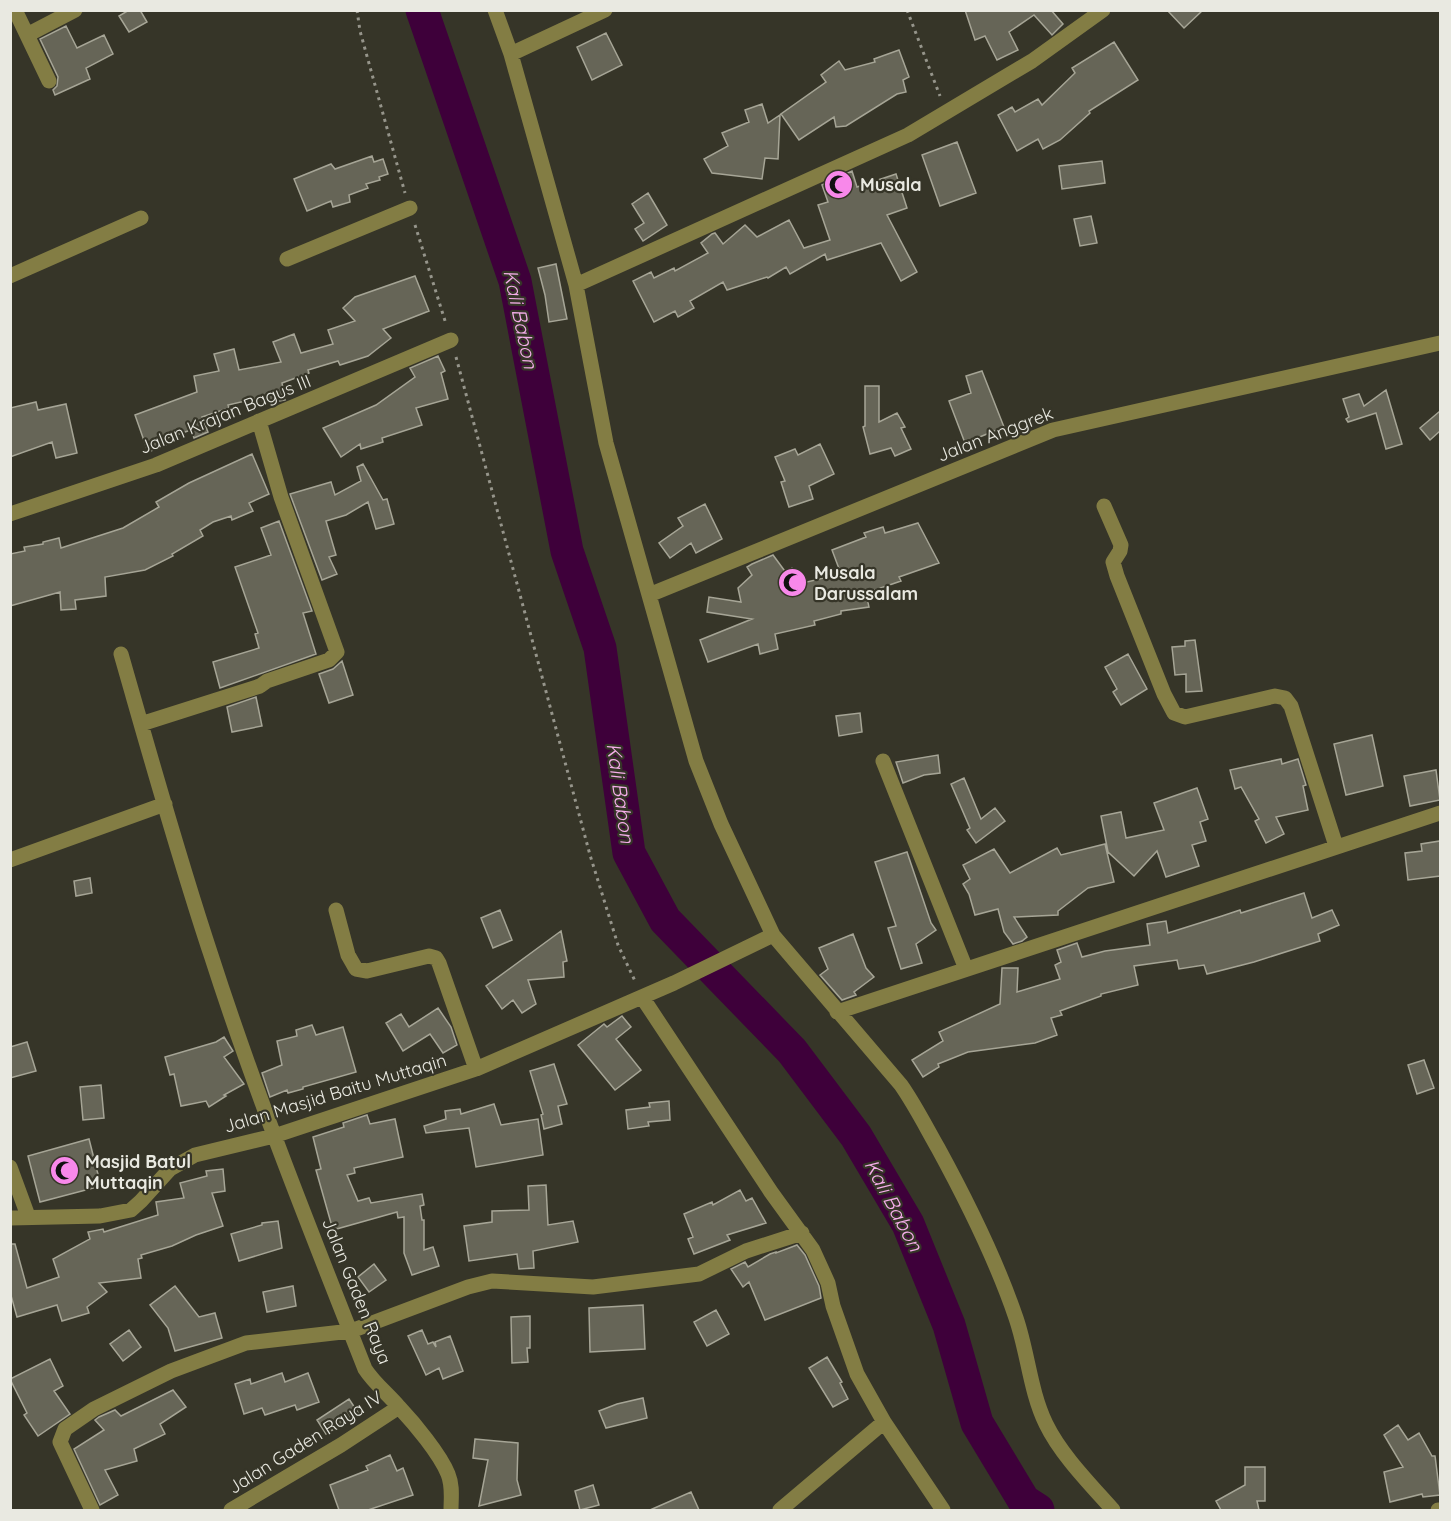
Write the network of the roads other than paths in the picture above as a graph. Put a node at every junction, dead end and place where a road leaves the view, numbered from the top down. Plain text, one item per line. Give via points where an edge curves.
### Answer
1 (15, 10) edge
2 (75, 10) edge
3 (495, 10) edge
4 (605, 10) edge
5 (1103, 10) edge
6 (27, 35) junction
7 (511, 54) junction
8 (49, 81) dead end
9 (410, 208) road end
10 (141, 218) dead end
11 (287, 259) dead end
12 (10, 276) edge
13 (576, 285) junction
14 (451, 340) road end
15 (1440, 343) edge
16 (259, 421) junction
17 (1104, 506) dead end
18 (10, 514) edge
19 (649, 595) junction
20 (120, 654) dead end
21 (141, 724) junction
22 (883, 761) dead end
23 (165, 804) junction
24 (1440, 813) edge
25 (1336, 846) junction
26 (10, 860) edge
27 (336, 910) dead end
28 (773, 935) junction
29 (966, 969) junction
30 (642, 997) junction
31 (837, 1012) junction
32 (476, 1069) junction
33 (274, 1136) junction
34 (10, 1167) edge
35 (28, 1216) junction
36 (10, 1218) edge
37 (802, 1233) junction
38 (351, 1331) junction
39 (399, 1407) junction
40 (884, 1422) junction
41 (92, 1510) edge
42 (231, 1510) edge
43 (451, 1510) edge
44 (780, 1510) edge
45 (943, 1510) edge
46 (1113, 1510) edge

1 - 6 street
2 - 6 street
3 - 7 street
4 - 7 street
5 - 13 street via 1032,61 908,135
6 - 8 street
7 - 13 street
9 - 11 street
10 - 12 street
13 - 19 street via 606,443
14 - 16 street, Jalan Krajan Bagus III
15 - 19 street, Jalan Anggrek via 1053,430
16 - 18 street, Jalan Krajan Bagus III via 156,465
16 - 21 street via 281,497 338,652 329,660 260,686
17 - 25 street via 1121,548 1113,562 1117,576 1174,713 1185,717 1275,696 1285,698 1291,706
19 - 28 street via 696,761
20 - 21 street, Jalan Gaden Raya
21 - 23 street, Jalan Gaden Raya
22 - 29 street
23 - 26 street
23 - 33 street, Jalan Gaden Raya via 211,955
24 - 25 street
25 - 29 street
27 - 32 street via 348,956 356,969 367,971 429,956 436,958
28 - 30 street, Jalan Masjid Baitu Muttaqin
28 - 31 street
29 - 31 street
30 - 32 street, Jalan Masjid Baitu Muttaqin
30 - 37 street
31 - 46 street via 901,1085 951,1173 1017,1319 1046,1424
32 - 33 street, Jalan Masjid Baitu Muttaqin
33 - 35 street, Jalan Masjid Baitu Muttaqin via 195,1155 160,1179 131,1210 100,1216
33 - 38 street, Jalan Gaden Raya
34 - 35 street
35 - 36 street, Jalan Masjid Baitu Muttaqin
37 - 38 street via 746,1251 699,1274 592,1287 492,1281
37 - 40 street via 825,1276 857,1374
38 - 39 street, Jalan Gaden Raya via 370,1377
38 - 41 street via 246,1343 171,1371 94,1409 65,1429 60,1442
39 - 42 street, Jalan Gaden Raya IV
39 - 43 street, Jalan Gaden Raya via 441,1460 452,1489
40 - 44 street
40 - 45 street

